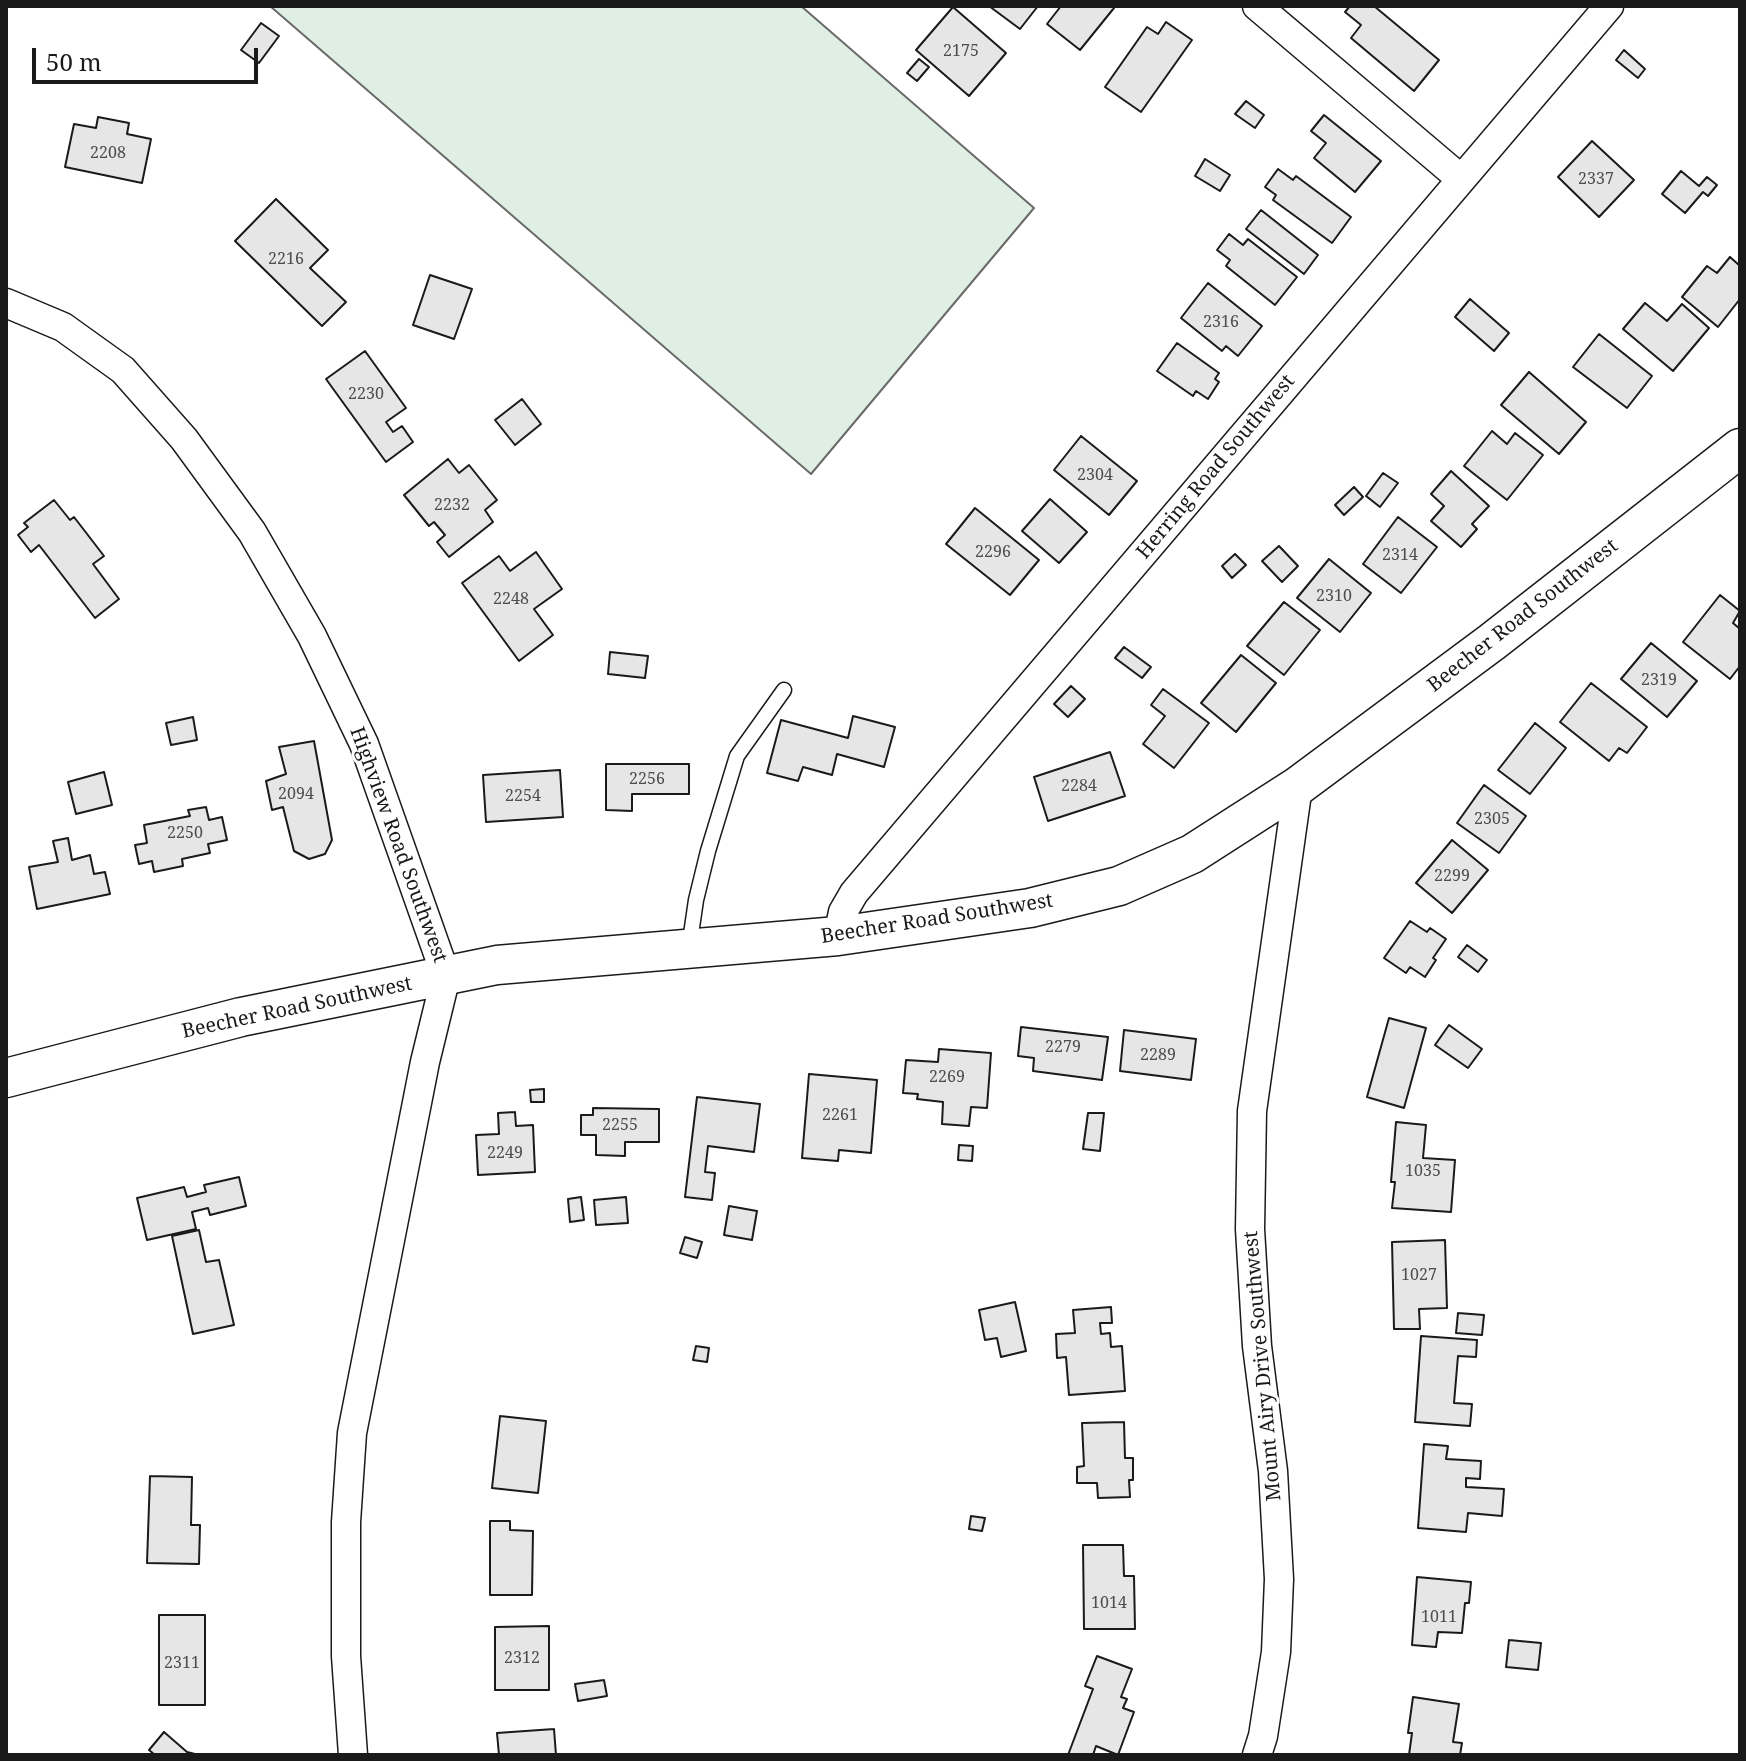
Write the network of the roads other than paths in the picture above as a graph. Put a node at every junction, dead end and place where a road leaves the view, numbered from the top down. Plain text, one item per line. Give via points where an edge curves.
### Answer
1 (1257, 6) edge
2 (1609, 6) edge
3 (1461, 179) junction
4 (6, 303) edge
5 (1740, 448) edge
6 (784, 690) dead end
7 (1298, 786) junction
8 (838, 936) junction
9 (689, 949) junction
10 (446, 976) junction
11 (6, 1078) edge
12 (353, 1755) edge
13 (1257, 1755) edge

1 - 3 street
2 - 3 street, Herring Road Southwest
3 - 8 street, Herring Road Southwest via 854,893
4 - 10 street, Highview Road Southwest via 63,327 123,370 184,439 252,532 312,636 364,744
5 - 7 street, Beecher Road Southwest
6 - 9 lane via 737,756 708,851
7 - 8 street, Beecher Road Southwest via 1192,854 1119,886 1030,908
7 - 13 street, Mount Airy Drive Southwest via 1252,1111 1251,1244 1279,1579 1276,1652
8 - 9 street, Beecher Road Southwest
9 - 10 street, Beecher Road Southwest via 497,965
10 - 11 street, Beecher Road Southwest via 241,1017
10 - 12 street, Highview Road Southwest via 352,1433 346,1656

